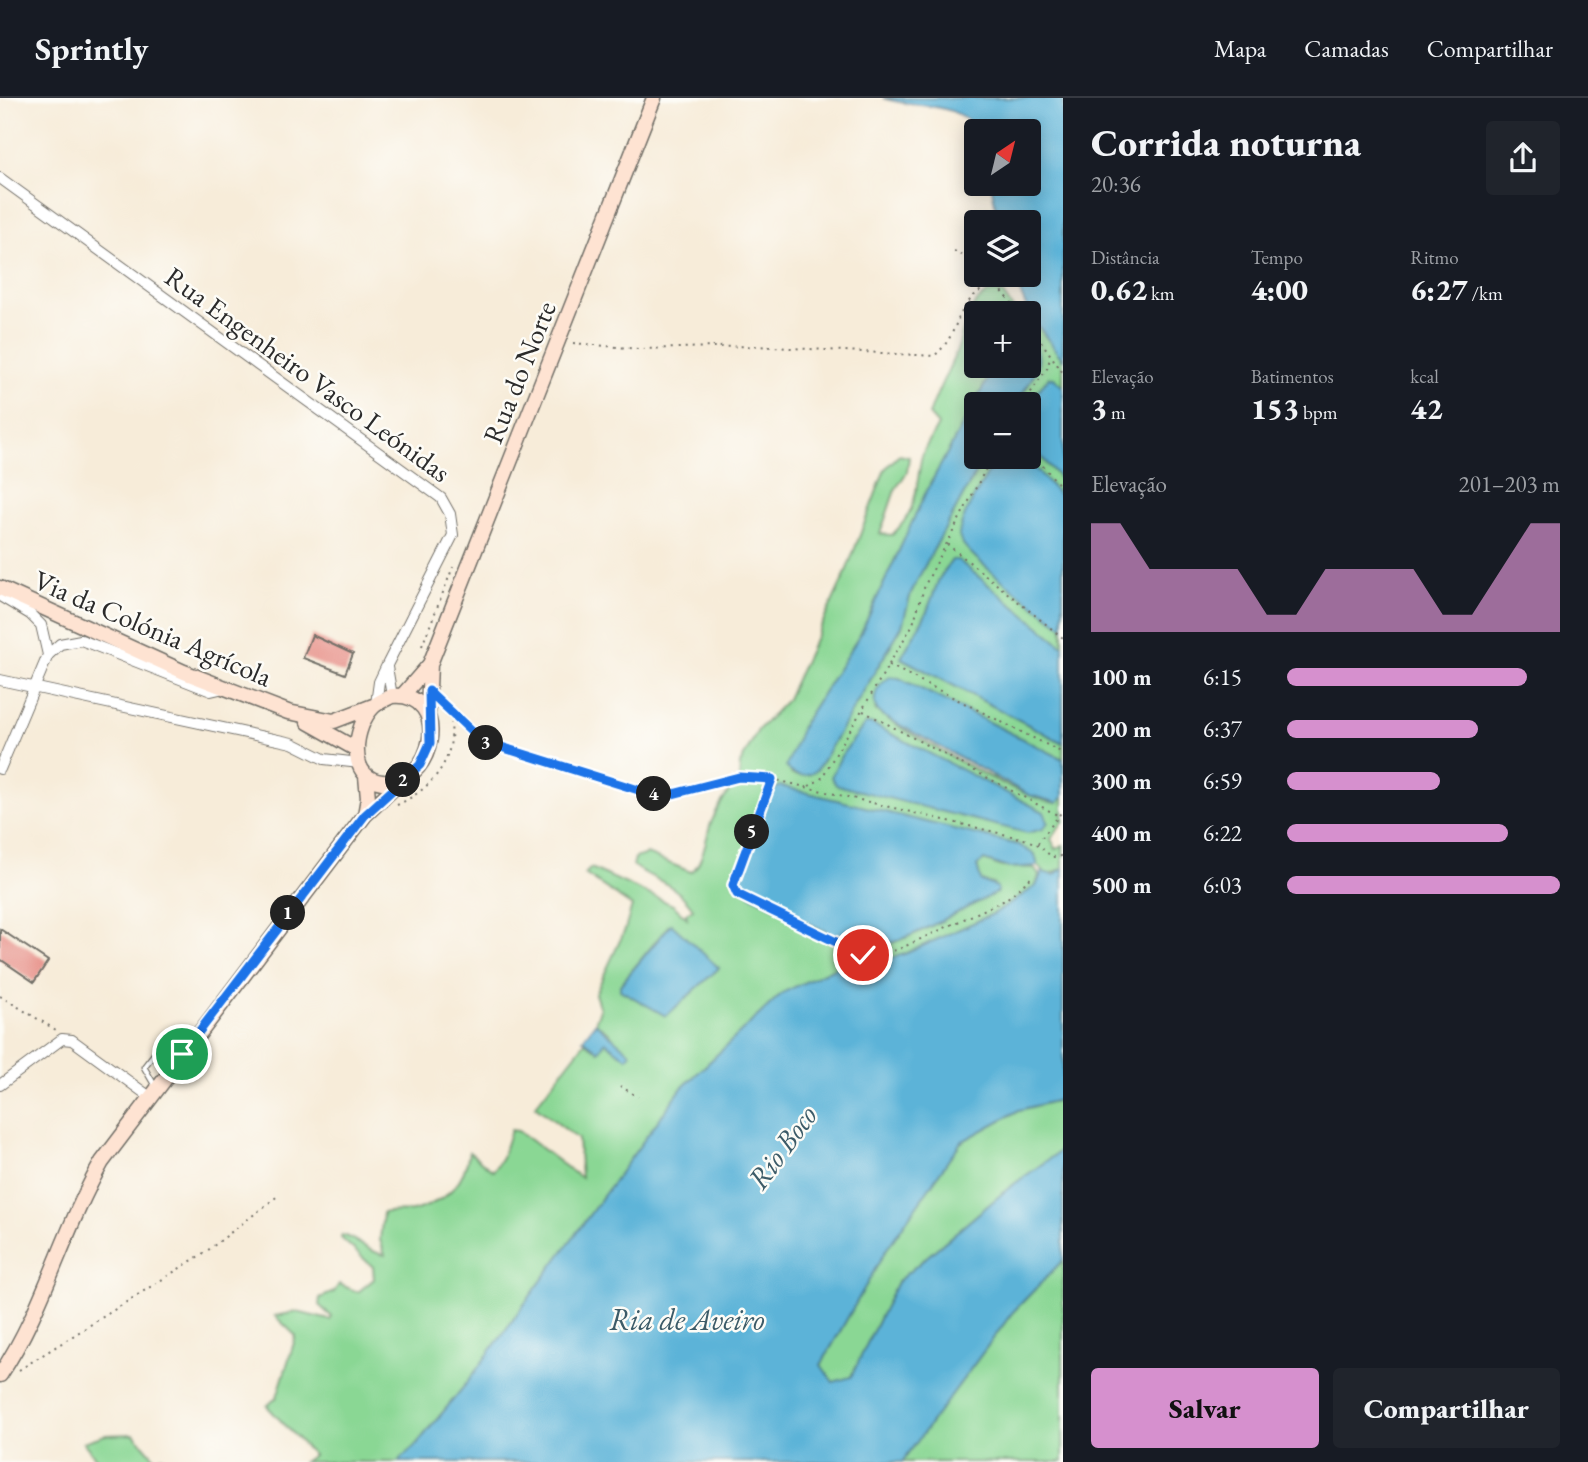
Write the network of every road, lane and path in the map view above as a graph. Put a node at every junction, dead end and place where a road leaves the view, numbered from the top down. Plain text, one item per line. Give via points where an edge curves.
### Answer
1 (653, 98) edge
2 (0, 178) edge
3 (954, 251) dead end
4 (964, 256) edge
5 (986, 287) edge
6 (999, 287) edge
7 (1010, 301) edge
8 (558, 340) junction
9 (1041, 342) edge
10 (1050, 355) junction
11 (1063, 373) edge
12 (1031, 392) edge
13 (1041, 464) edge
14 (986, 469) edge
15 (1063, 489) edge
16 (946, 543) junction
17 (0, 588) edge
18 (0, 596) edge
19 (1063, 638) edge
20 (48, 656) junction
21 (387, 663) junction
22 (430, 664) junction
23 (889, 665) junction
24 (0, 680) edge
25 (36, 686) junction
26 (225, 688) junction
27 (429, 691) junction
28 (397, 696) junction
29 (375, 705) junction
30 (862, 710) junction
31 (288, 712) junction
32 (428, 713) junction
33 (1063, 753) edge
34 (360, 763) junction
35 (0, 769) edge
36 (772, 779) junction
37 (401, 781) junction
38 (808, 787) junction
39 (661, 797) joint
40 (1063, 810) edge
41 (365, 815) junction
42 (1059, 816) junction
43 (1037, 844) junction
44 (1063, 856) edge
45 (1032, 877) dead end
46 (0, 996) edge
47 (72, 1040) junction
48 (182, 1054) junction
49 (0, 1085) edge
50 (620, 1086) dead end
51 (153, 1093) junction
52 (638, 1097) dead end
53 (279, 1195) dead end
54 (5, 1375) edge

1 - 8 main road, Rua do Norte
2 - 21 street, Rua Engenheiro Vasco Leónidas via 441,498 450,514 453,535
3 - 4 path
5 - 8 path via 970,299 950,343 934,356 755,346 639,349
6 - 7 path
8 - 22 main road, Rua do Norte
9 - 10 path
10 - 11 path
10 - 12 path via 1048,367
13 - 15 path
14 - 16 path
16 - 19 path
16 - 23 path via 925,585 913,624
17 - 26 main road, Via da Colónia Agrícola
18 - 20 street via 41,625
20 - 25 street
20 - 26 street via 61,644 81,640 211,691
21 - 28 street via 387,680
21 - 29 street, Rua Engenheiro Vasco Leónidas
22 - 27 main road, Rua do Norte
22 - 28 main road, Rua do Norte
23 - 30 path
23 - 33 path
24 - 25 street
25 - 34 street via 292,743 324,760
25 - 35 street
26 - 31 main road, Via da Colónia Agrícola
27 - 32 main road, Rua do Norte
27 - 39 lane via 482,741
28 - 29 main road
28 - 32 main road via 421,704
29 - 31 main road, Via da Colónia Agrícola via 334,721
29 - 34 main road via 358,733
30 - 38 path via 821,779
30 - 42 path
31 - 34 main road, Via da Colónia Agrícola
32 - 37 main road via 432,726 426,754 413,774
34 - 37 main road via 377,782
34 - 41 main road via 368,798
36 - 38 path
36 - 39 path via 739,777
36 - 45 path via 733,885 737,894 845,950 863,955 897,950 1005,900
37 - 41 main road
38 - 43 path
40 - 42 path
41 - 48 main road
42 - 43 path
43 - 44 path via 1052,857
46 - 47 path
47 - 49 street via 62,1039
47 - 51 street
48 - 51 main road
48 - 51 lane via 158,1049 144,1067
50 - 52 path
51 - 54 main road via 85,1191
53 - 54 path via 207,1251

